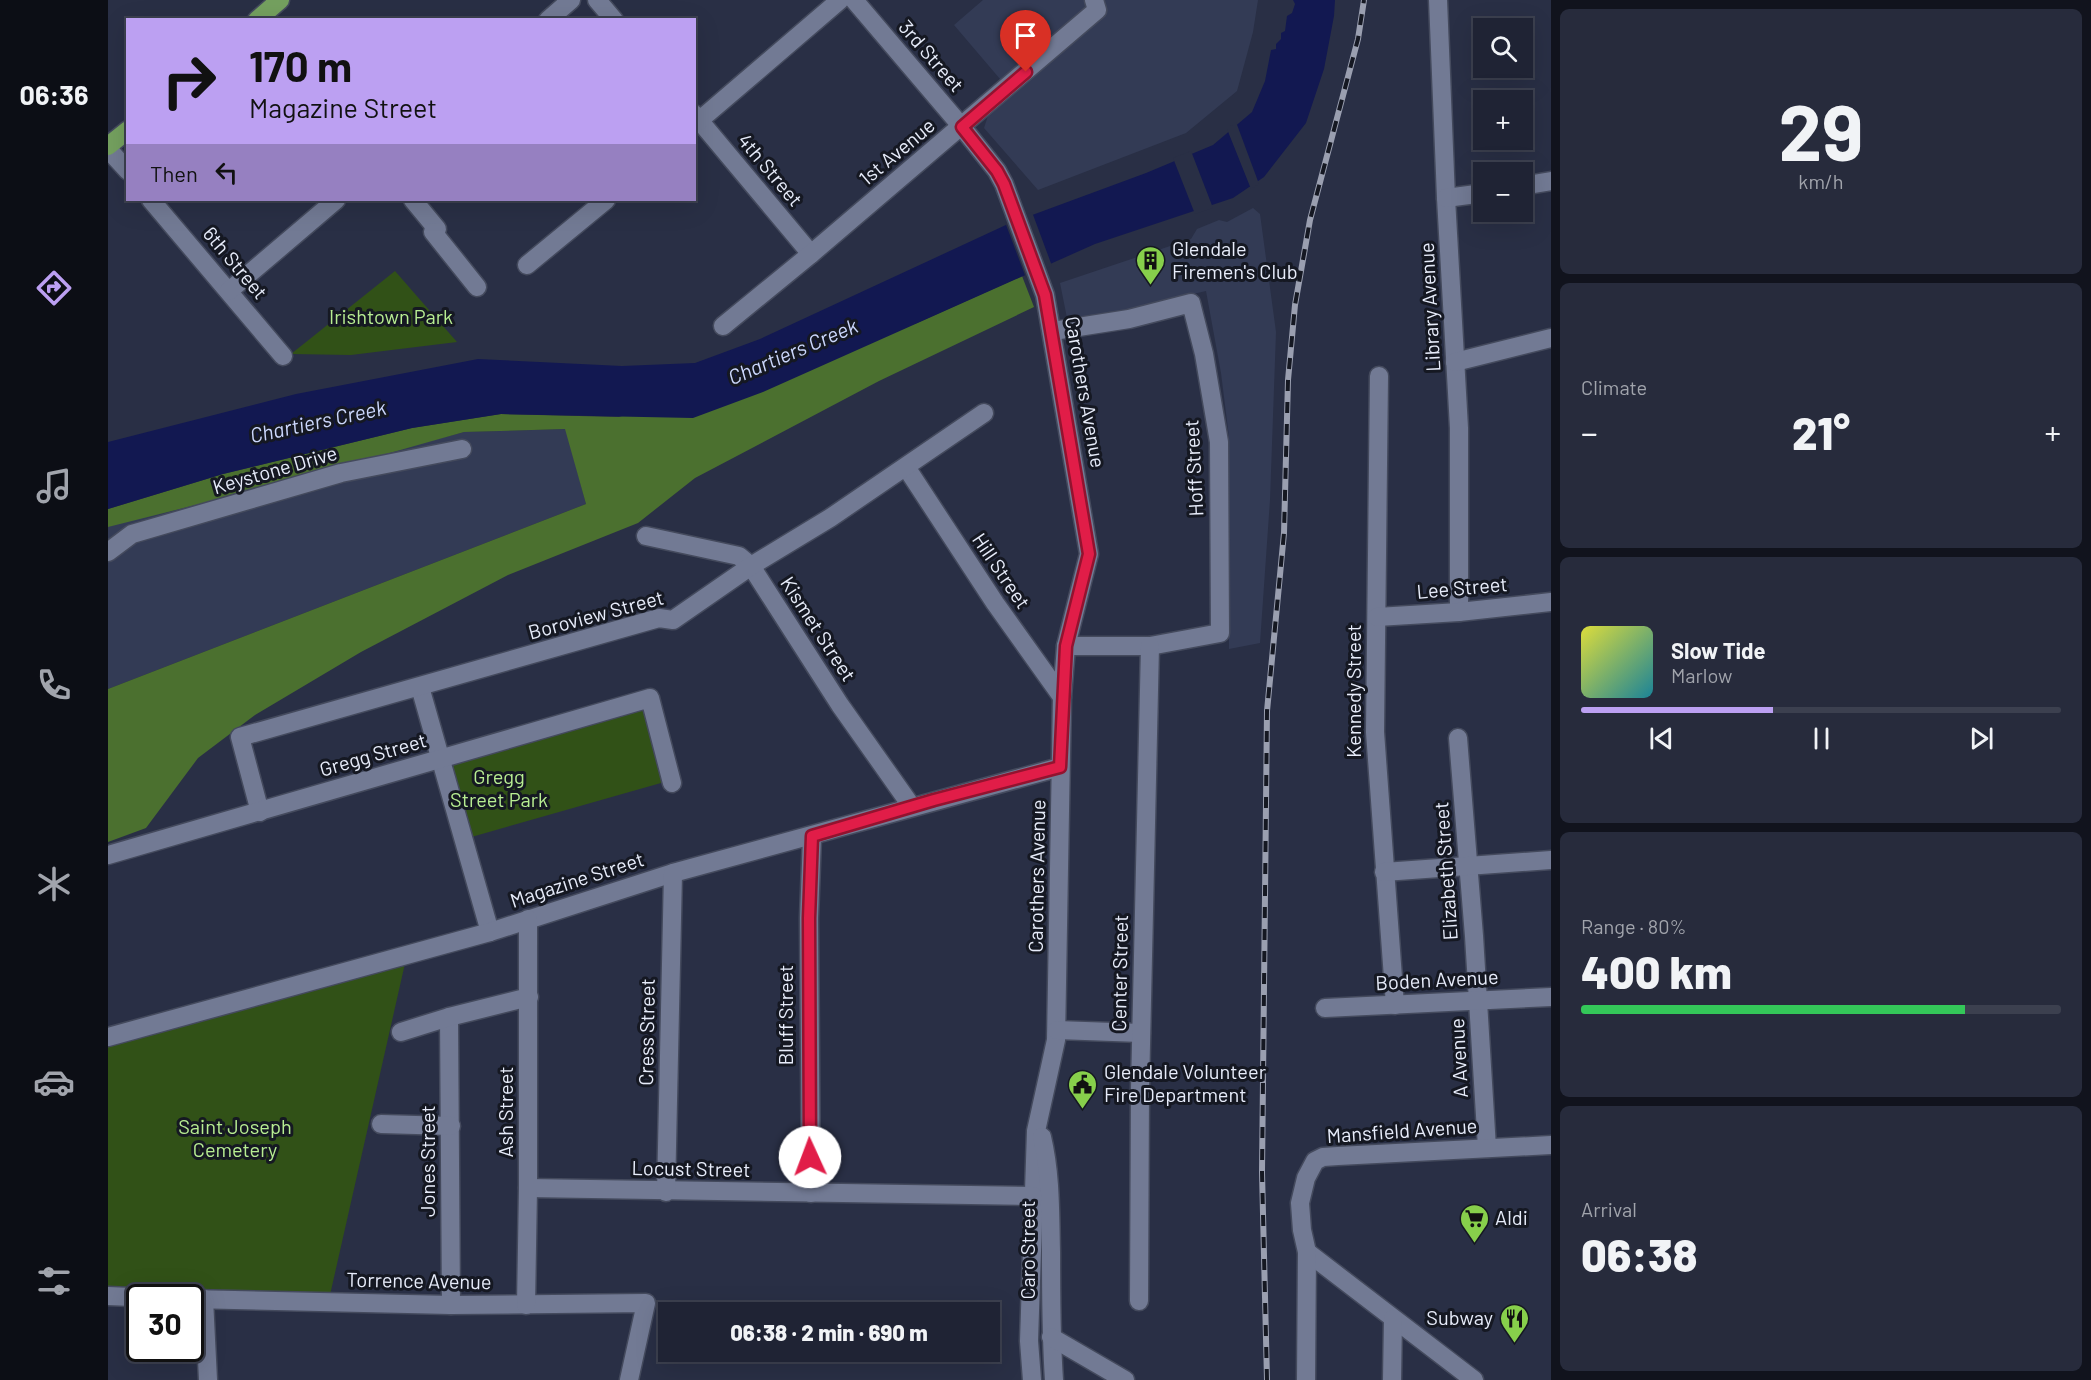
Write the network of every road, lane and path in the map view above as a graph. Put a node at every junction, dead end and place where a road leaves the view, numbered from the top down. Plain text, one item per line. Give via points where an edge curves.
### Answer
1 (280, 0) edge
2 (571, 0) edge
3 (597, 0) edge
4 (840, 0) edge
5 (854, 0) edge
6 (1438, 0) edge
7 (1096, 5) edge
8 (259, 18) edge
9 (550, 18) edge
10 (612, 18) edge
11 (696, 120) edge
12 (962, 127) junction
13 (126, 132) edge
14 (108, 147) edge
15 (126, 169) edge
16 (1551, 181) edge
17 (1533, 184) edge
18 (1473, 194) edge
19 (1446, 198) junction
20 (152, 201) edge
21 (335, 201) edge
22 (414, 201) edge
23 (605, 201) edge
24 (811, 254) junction
25 (527, 265) dead end
26 (1037, 270) joint
27 (477, 286) dead end
28 (229, 291) junction
29 (723, 326) dead end
30 (1053, 331) junction
31 (1551, 338) edge
32 (283, 356) dead end
33 (1455, 362) junction
34 (1379, 376) dead end
35 (984, 413) dead end
36 (462, 449) dead end
37 (906, 466) junction
38 (646, 536) dead end
39 (108, 552) edge
40 (751, 566) junction
41 (1551, 602) edge
42 (1459, 612) junction
43 (1377, 617) junction
44 (1066, 646) junction
45 (1150, 646) junction
46 (420, 687) junction
47 (1062, 697) junction
48 (1458, 738) dead end
49 (440, 758) junction
50 (1060, 767) junction
51 (672, 783) dead end
52 (912, 807) junction
53 (260, 812) junction
54 (812, 836) junction
55 (108, 855) edge
56 (1551, 860) edge
57 (1468, 866) junction
58 (1384, 872) junction
59 (673, 873) junction
60 (528, 919) junction
61 (490, 932) junction
62 (529, 997) junction
63 (1551, 997) edge
64 (1478, 1001) junction
65 (1395, 1005) junction
66 (1325, 1008) dead end
67 (449, 1017) junction
68 (1057, 1030) junction
69 (401, 1032) dead end
70 (1142, 1033) junction
71 (108, 1037) edge
72 (1038, 1121) junction
73 (381, 1124) dead end
74 (451, 1126) junction
75 (1551, 1145) edge
76 (1486, 1148) junction
77 (528, 1188) junction
78 (666, 1192) junction
79 (811, 1193) junction
80 (1033, 1196) junction
81 (1307, 1252) junction
82 (108, 1296) edge
83 (126, 1297) edge
84 (204, 1299) edge
85 (1139, 1301) dead end
86 (451, 1305) junction
87 (526, 1305) junction
88 (1393, 1319) junction
89 (1051, 1337) junction
90 (204, 1351) edge
91 (208, 1380) edge
92 (629, 1380) edge
93 (1032, 1380) edge
94 (1054, 1380) edge
95 (1125, 1380) edge
96 (1306, 1380) edge
97 (1392, 1380) edge
98 (1474, 1380) edge

1 - 8 main road
2 - 9 street
3 - 10 street
4 - 11 street
5 - 12 street, 3rd Street
6 - 19 street, Library Avenue
7 - 12 street, 1st Avenue
11 - 24 street, 4th Street
12 - 24 street, 1st Avenue
12 - 26 street, 3rd Street via 997,171
13 - 14 main road
14 - 15 street
16 - 17 street
18 - 19 street
19 - 33 street, Library Avenue
20 - 28 street, 6th Street
21 - 28 street
22 - 27 street
23 - 25 street
24 - 29 street, 1st Avenue
26 - 30 street, Carothers Avenue
28 - 32 street, 6th Street
30 - 44 street, Carothers Avenue via 1089,554
30 - 45 street, Hoff Street via 1129,319 1191,303 1219,442 1220,633
31 - 33 street
33 - 42 street, Library Avenue via 1460,459
34 - 43 street, Kennedy Street
35 - 37 street, Boroview Street
36 - 39 street, Keystone Drive via 341,473 132,534
37 - 40 street, Boroview Street
37 - 47 street, Hill Street via 994,603
38 - 40 street via 739,556
40 - 46 street, Boroview Street via 673,620 659,618
40 - 52 street, Kismet Street via 840,705
41 - 42 street, Lee Street
42 - 43 street, Lee Street
43 - 58 street, Kennedy Street via 1375,732
44 - 45 street
44 - 47 street, Carothers Avenue
45 - 70 street, Center Street
46 - 49 street
46 - 53 street, Boroview Street via 240,737
47 - 50 street, Carothers Avenue
48 - 57 street, Elizabeth Street
49 - 51 street, Gregg Street via 650,698
49 - 53 street, Gregg Street
49 - 61 street
50 - 52 street, Magazine Street
50 - 68 street, Carothers Avenue
52 - 54 street, Magazine Street
53 - 55 street, Gregg Street
54 - 59 street, Magazine Street
54 - 79 street, Bluff Street
56 - 57 street
57 - 58 street
57 - 64 street, Elizabeth Street
58 - 65 street, Kennedy Street
59 - 60 street, Magazine Street
59 - 78 street, Cress Street
60 - 61 street, Magazine Street
60 - 62 street, Ash Street
61 - 71 street, Magazine Street
62 - 67 street
62 - 77 street, Ash Street
63 - 64 street, Boden Avenue
64 - 65 street, Boden Avenue
64 - 76 street, A Avenue
65 - 66 street, Boden Avenue
67 - 69 street
67 - 74 street, Jones Street
68 - 70 street
68 - 72 street, Carothers Avenue
70 - 85 street, Center Street
72 - 80 street, Carothers Avenue
72 - 89 street, Caro Street via 1050,1190
73 - 74 street
74 - 86 street, Jones Street
75 - 76 street, Mansfield Avenue
76 - 81 street, Mansfield Avenue via 1323,1157 1315,1161 1300,1203
77 - 78 street, Locust Street
77 - 87 street, Ash Street
78 - 79 street, Locust Street
79 - 80 street, Locust Street
80 - 93 street, Carothers Avenue via 1029,1341
81 - 88 street
81 - 96 street
82 - 83 street
84 - 86 street, Torrence Avenue
86 - 87 street, Torrence Avenue
87 - 92 street, Torrence Avenue via 646,1303
88 - 97 street
88 - 98 street
89 - 94 street, Caro Street
89 - 95 street
90 - 91 street

